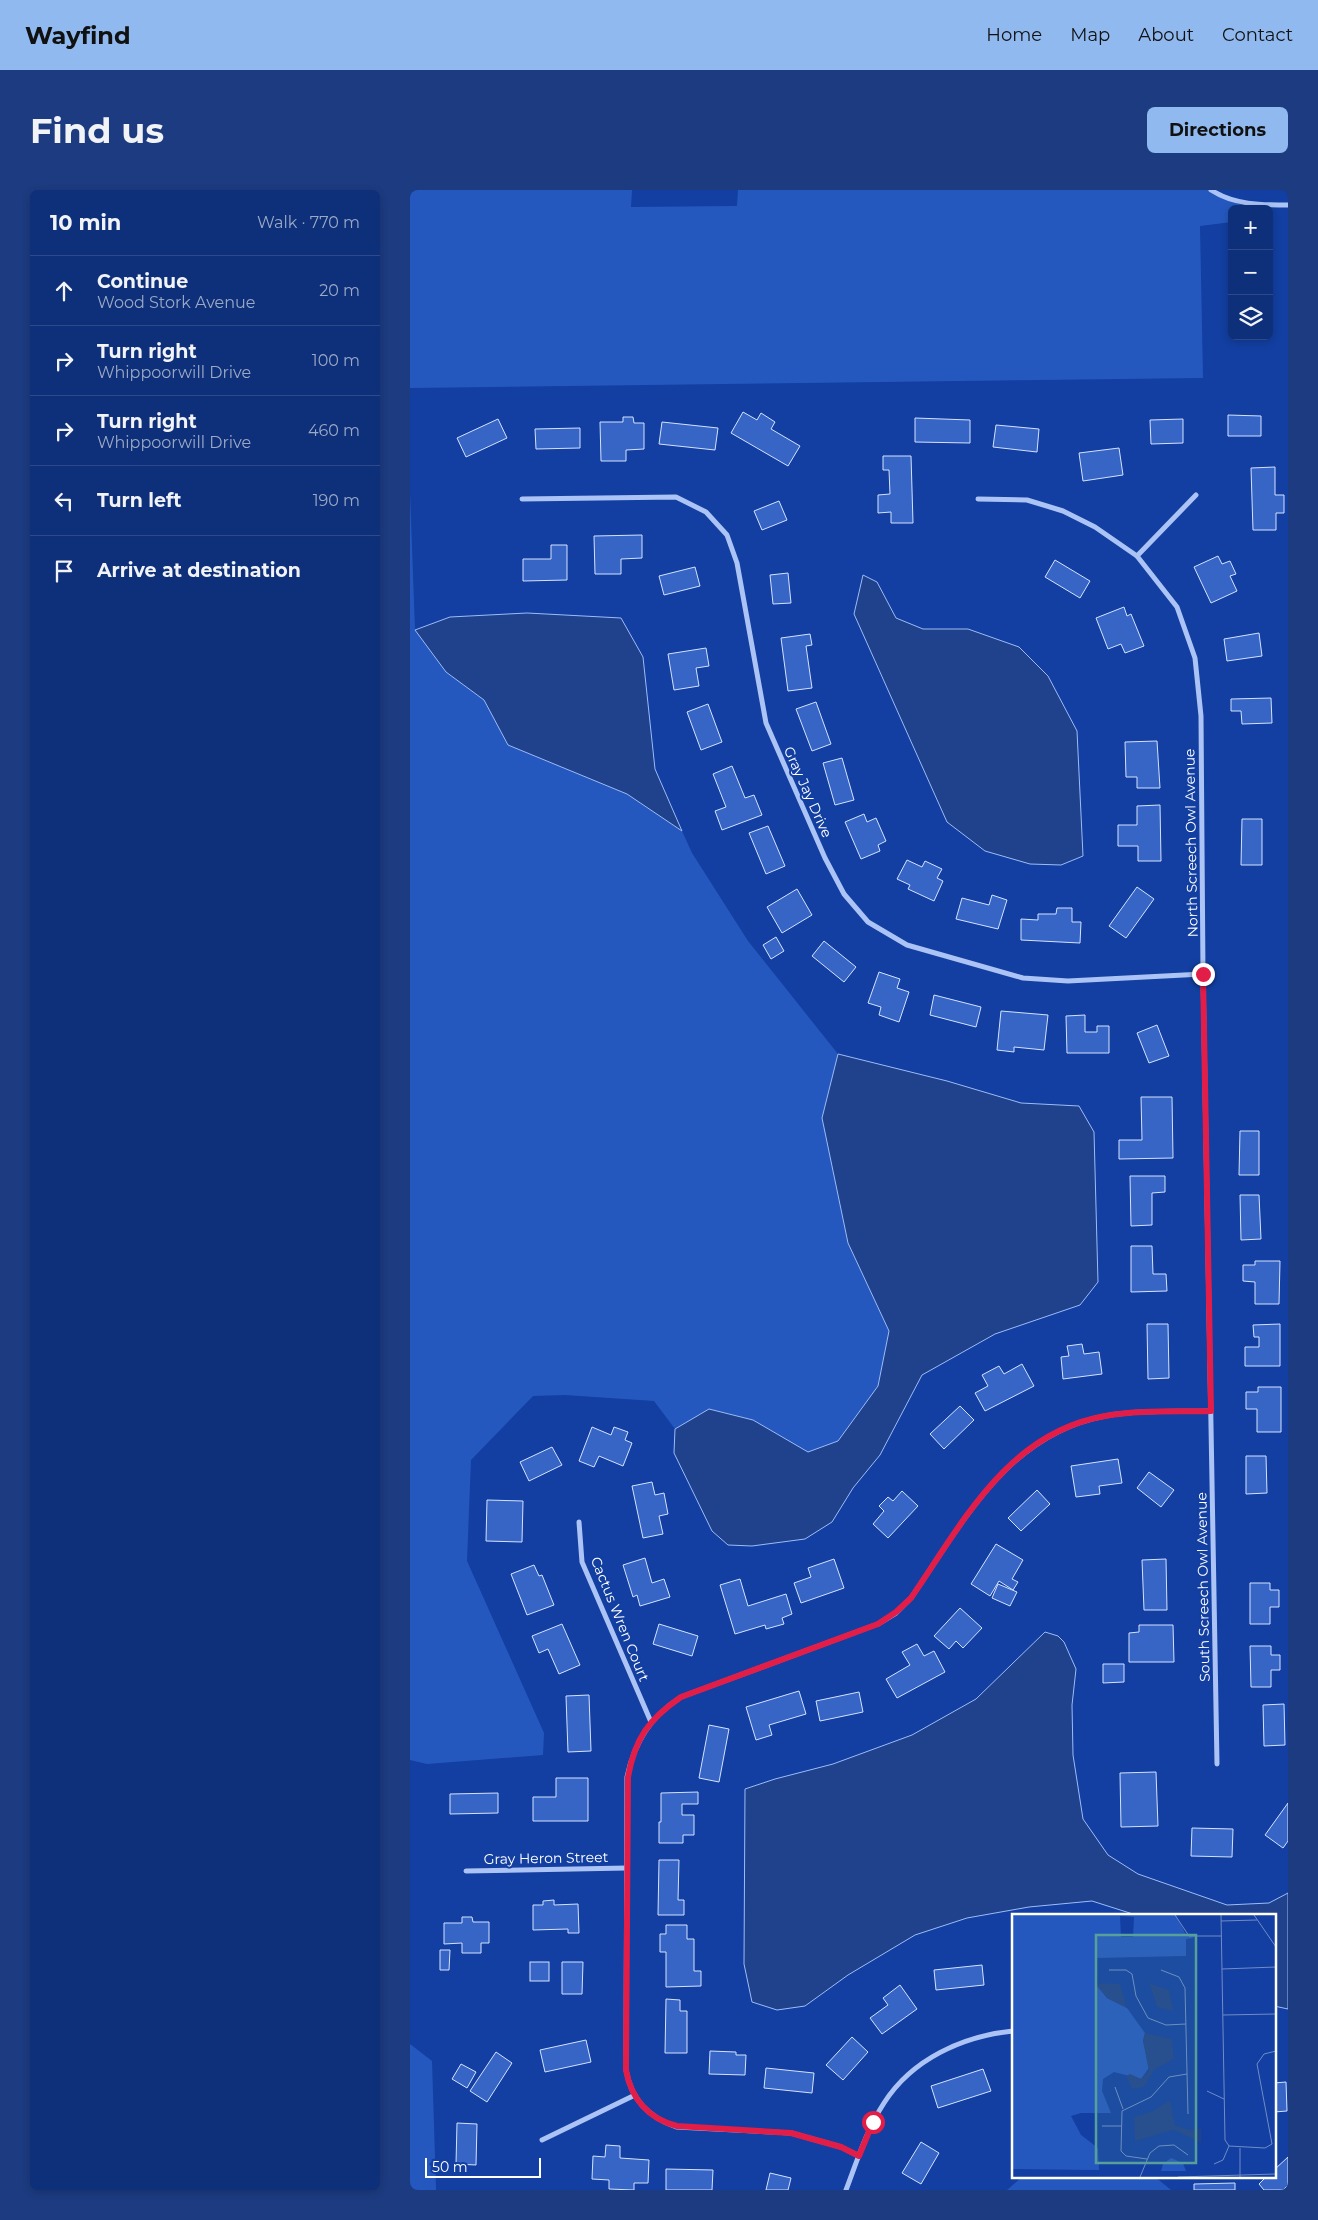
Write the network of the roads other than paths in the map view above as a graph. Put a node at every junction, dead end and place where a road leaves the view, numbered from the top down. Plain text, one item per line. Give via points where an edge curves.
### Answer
1 (1211, 190) edge
2 (1288, 205) edge
3 (1196, 496) dead end
4 (522, 499) dead end
5 (978, 499) dead end
6 (1137, 556) junction
7 (1203, 974) junction
8 (1211, 1411) junction
9 (579, 1522) dead end
10 (651, 1722) junction
11 (1217, 1764) dead end
12 (627, 1868) junction
13 (466, 1871) dead end
14 (1012, 2031) edge
15 (635, 2096) junction
16 (542, 2140) dead end
17 (859, 2156) junction
18 (846, 2190) edge

1 - 2 street via 1247,203
3 - 6 street
4 - 7 street, Gray Jay Drive via 676,497 706,512 727,535 737,564 766,723 825,858 844,894 868,922 907,945 1023,978 1068,981
5 - 6 street, North Screech Owl Avenue via 1027,500 1062,511 1095,526
6 - 7 street, North Screech Owl Avenue via 1177,606 1195,658 1201,716
7 - 8 street, North Screech Owl Avenue
8 - 10 street via 1103,1416 1049,1436 1024,1452 985,1490 911,1598 896,1612 878,1624 681,1697
8 - 11 street, South Screech Owl Avenue
9 - 10 street, Cactus Wren Court via 582,1562
10 - 12 street via 632,1756 628,1777
12 - 13 street, Gray Heron Street
12 - 15 street via 626,2070
14 - 17 street via 960,2042 916,2068 885,2102
15 - 16 street
15 - 17 street via 650,2114 667,2124 791,2133 841,2147
17 - 18 street

